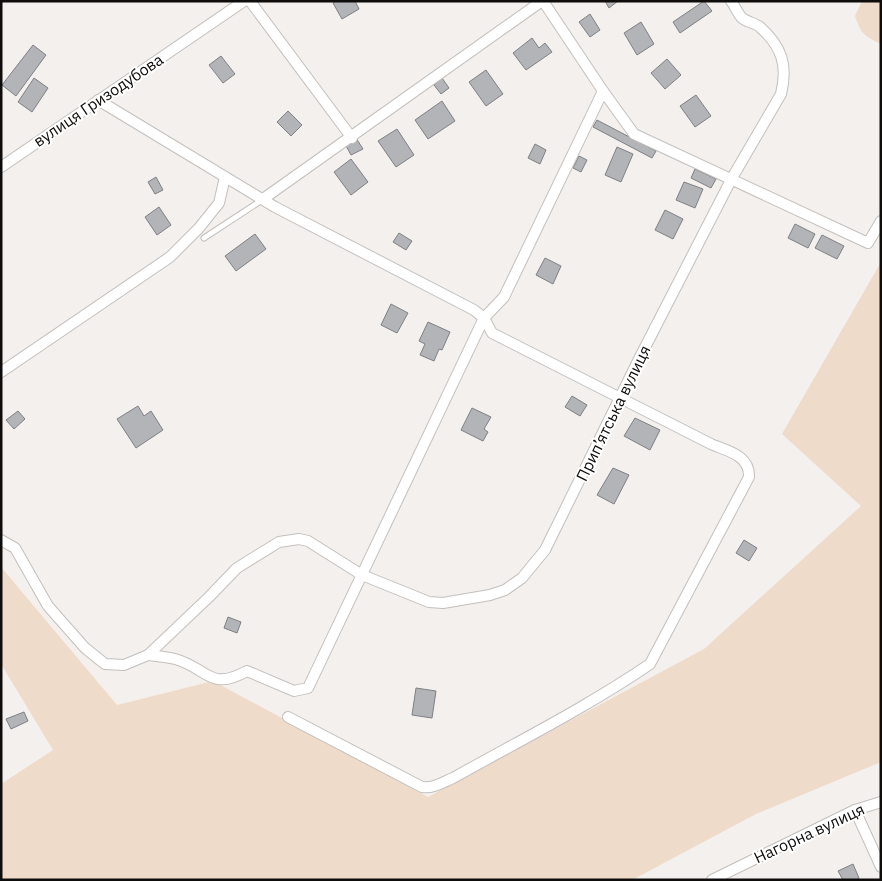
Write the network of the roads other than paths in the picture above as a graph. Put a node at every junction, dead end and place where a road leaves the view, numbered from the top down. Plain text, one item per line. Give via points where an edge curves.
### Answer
1 (244, 1) edge
2 (250, 1) edge
3 (542, 1) edge
4 (731, 1) edge
5 (603, 91) junction
6 (98, 100) junction
7 (352, 138) junction
8 (1, 167) edge
9 (225, 177) junction
10 (732, 178) junction
11 (263, 199) junction
12 (881, 221) edge
13 (204, 238) dead end
14 (484, 318) junction
15 (1, 372) edge
16 (619, 398) junction
17 (1, 540) edge
18 (362, 575) junction
19 (148, 655) junction
20 (288, 717) dead end
21 (881, 802) edge
22 (855, 810) junction
23 (881, 867) edge
24 (712, 880) edge

1 - 6 street, вулиця Гризодубова
2 - 7 street
3 - 5 street
3 - 7 street
4 - 10 street, Прип’ятська вулиця via 743,19 758,25 776,43 783,60 784,81 780,94
5 - 10 street via 634,134
5 - 14 street via 504,297
6 - 8 street, вулиця Гризодубова
6 - 9 street
7 - 11 street
9 - 11 street
9 - 15 street via 219,203 170,257
10 - 12 street via 868,243
10 - 16 street, Прип’ятська вулиця
11 - 13 lane
11 - 14 street
14 - 16 street via 492,333
14 - 18 street
16 - 18 street, Прип’ятська вулиця via 545,550 517,582 490,595 443,603 429,602
16 - 20 street via 739,456 749,470 749,477 650,664 605,693 453,778 428,788
17 - 19 street via 15,548 48,606 85,648 105,664 124,665
18 - 19 street, Прип’ятська вулиця via 308,541 280,542 237,568
18 - 19 street via 308,688 294,691 247,671 235,678 218,680 176,659
21 - 22 street, Нагорна вулиця
22 - 23 street
22 - 24 street, Нагорна вулиця

